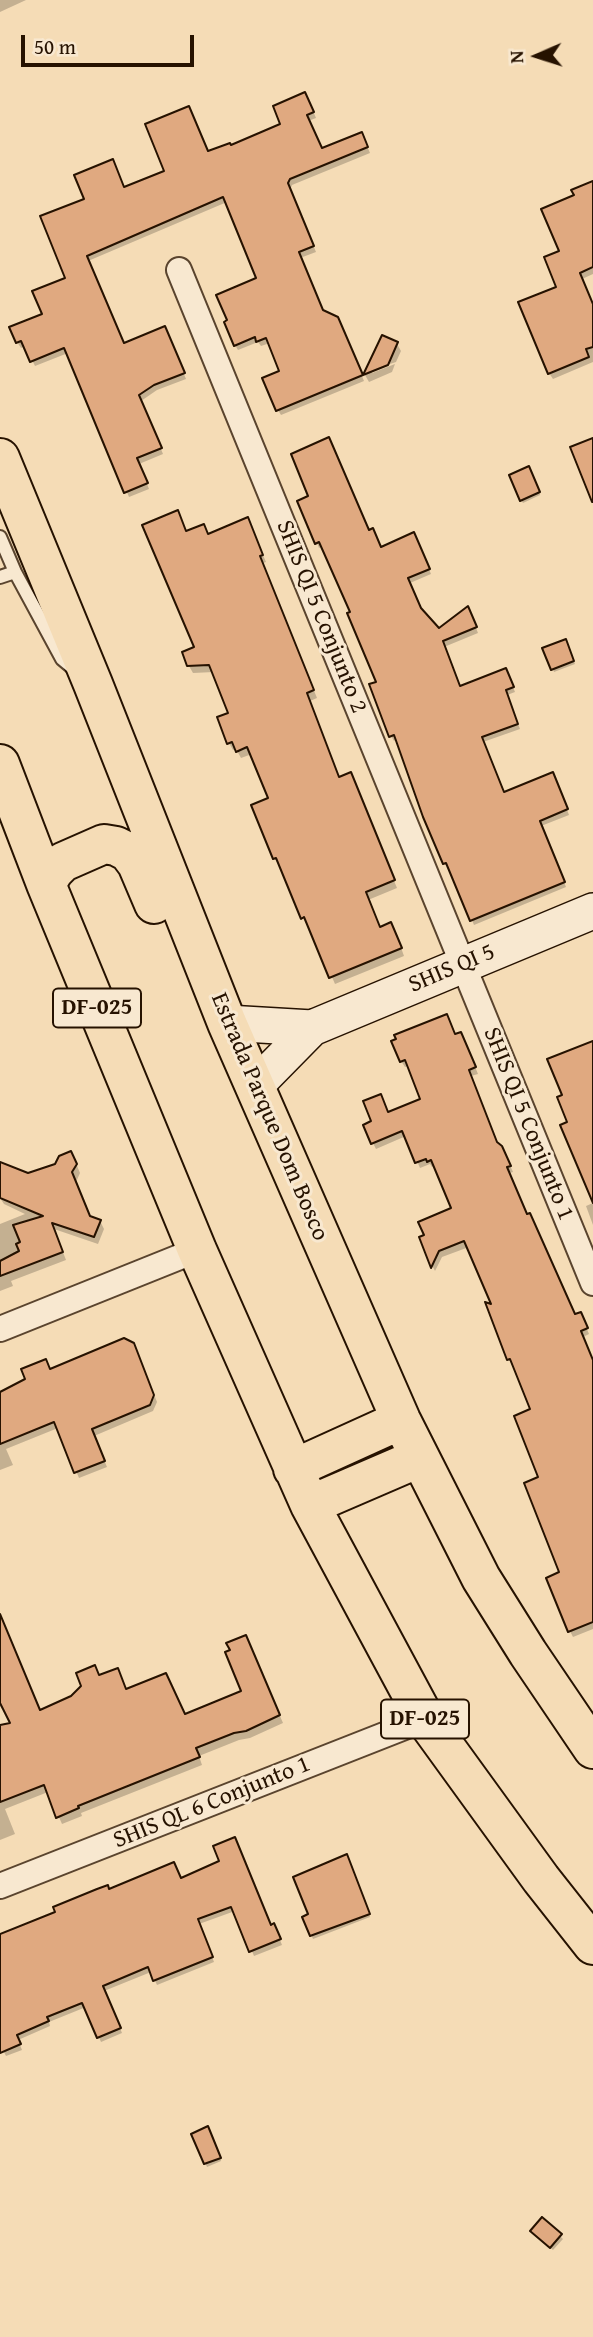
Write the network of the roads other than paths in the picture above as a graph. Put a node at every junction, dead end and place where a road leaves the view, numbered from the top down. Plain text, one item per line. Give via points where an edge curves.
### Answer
1 (179, 270) dead end
2 (0, 458) edge
3 (0, 537) edge
4 (15, 572) junction
5 (0, 577) edge
6 (93, 684) junction
7 (1, 767) edge
8 (46, 884) junction
9 (593, 911) edge
10 (463, 965) junction
11 (227, 1023) junction
12 (312, 1027) junction
13 (254, 1087) junction
14 (197, 1250) junction
15 (593, 1283) edge
16 (0, 1329) edge
17 (401, 1420) junction
18 (419, 1458) junction
19 (293, 1469) junction
20 (310, 1505) junction
21 (425, 1719) junction
22 (593, 1747) edge
23 (0, 1886) edge
24 (593, 1945) edge

1 - 10 street, SHIS QI 5 Conjunto 2
2 - 6 main road, Estrada Parque Dom Bosco
3 - 4 lane
4 - 5 lane
4 - 6 lane via 62,659
6 - 11 main road, Estrada Parque Dom Bosco
7 - 8 main road, DF-025
8 - 11 main road via 63,862 104,844 128,852 195,1003
8 - 14 main road, DF-025
9 - 10 street, SHIS QI 5
10 - 12 street, SHIS QI 5
10 - 15 street, SHIS QI 5 Conjunto 1
11 - 12 street, SHIS QI 5
11 - 13 main road, Estrada Parque Dom Bosco
12 - 13 street, SHIS QI 5
13 - 17 main road, Estrada Parque Dom Bosco
14 - 16 street
14 - 19 main road, DF-025
17 - 18 main road, Estrada Parque Dom Bosco
17 - 19 main road
18 - 20 main road
18 - 22 main road, Estrada Parque Dom Bosco via 481,1578
19 - 20 main road, DF-025
20 - 21 main road, DF-025
21 - 23 street, SHIS QL 6 Conjunto 1
21 - 24 main road, DF-025

